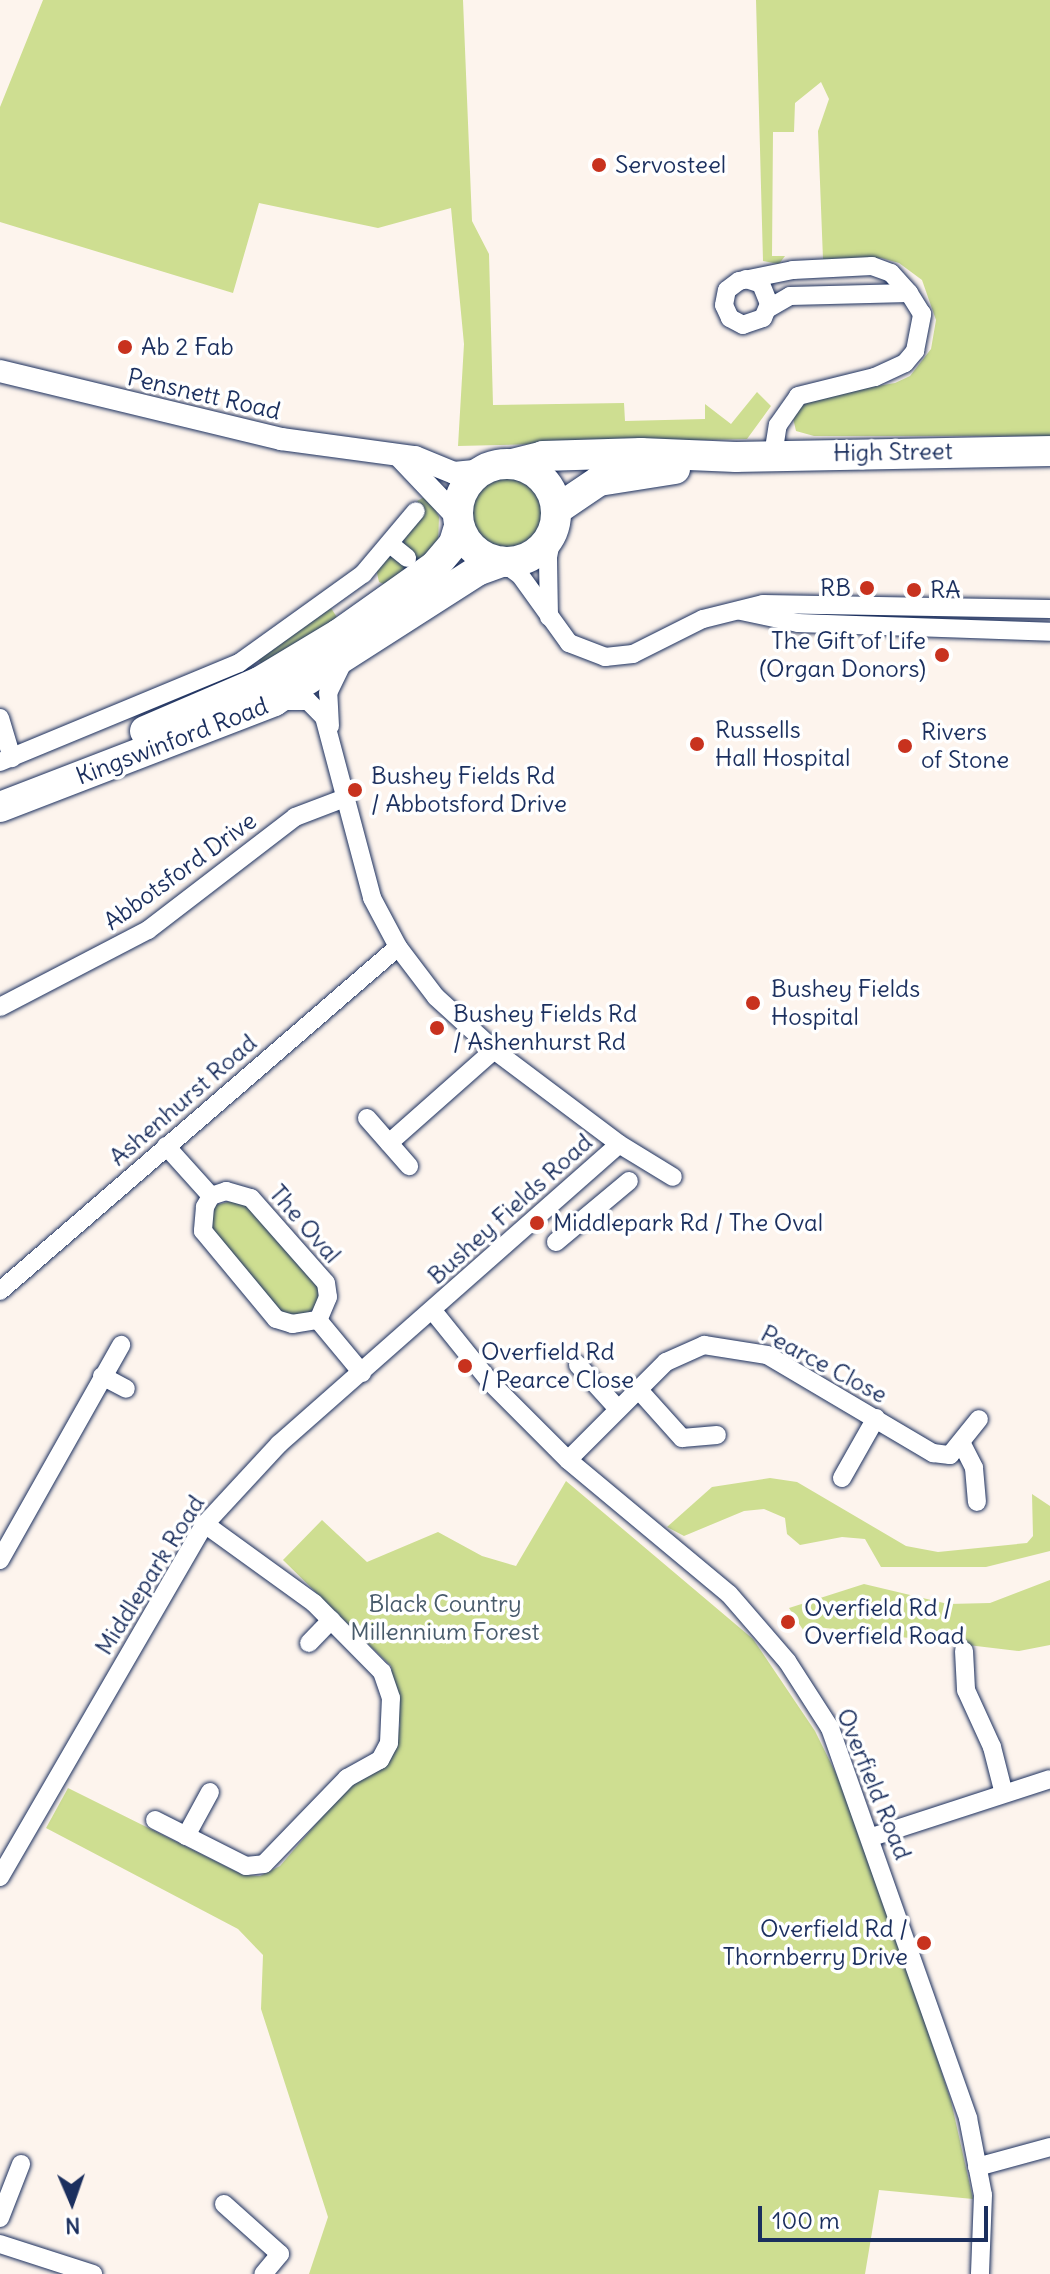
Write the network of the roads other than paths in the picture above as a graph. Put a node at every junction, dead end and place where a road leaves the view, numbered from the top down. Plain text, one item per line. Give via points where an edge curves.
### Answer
1 (746, 279) junction
2 (909, 293) junction
3 (769, 308) junction
4 (0, 371) edge
5 (1050, 451) edge
6 (399, 455) junction
7 (773, 455) junction
8 (736, 457) junction
9 (512, 464) junction
10 (482, 470) junction
11 (416, 511) dead end
12 (556, 516) junction
13 (458, 522) junction
14 (390, 544) junction
15 (407, 558) dead end
16 (502, 562) junction
17 (363, 574) junction
18 (386, 602) junction
19 (1050, 609) edge
20 (741, 611) junction
21 (549, 617) junction
22 (1050, 632) edge
23 (346, 659) junction
24 (274, 701) junction
25 (0, 718) edge
26 (330, 737) junction
27 (4, 768) edge
28 (345, 798) junction
29 (0, 807) edge
30 (398, 947) junction
31 (0, 1007) edge
32 (494, 1050) junction
33 (367, 1118) dead end
34 (389, 1143) junction
35 (619, 1144) junction
36 (166, 1146) junction
37 (409, 1166) dead end
38 (673, 1177) dead end
39 (629, 1181) dead end
40 (211, 1196) junction
41 (553, 1204) junction
42 (577, 1226) junction
43 (556, 1242) dead end
44 (0, 1291) edge
45 (433, 1311) junction
46 (318, 1320) junction
47 (121, 1345) dead end
48 (578, 1365) dead end
49 (362, 1373) junction
50 (102, 1376) junction
51 (126, 1389) dead end
52 (638, 1389) junction
53 (618, 1409) junction
54 (876, 1418) junction
55 (979, 1419) dead end
56 (717, 1435) dead end
57 (962, 1444) junction
58 (568, 1460) junction
59 (842, 1478) dead end
60 (977, 1502) dead end
61 (205, 1524) junction
62 (0, 1560) edge
63 (331, 1620) junction
64 (309, 1643) dead end
65 (964, 1651) dead end
66 (1050, 1779) edge
67 (1003, 1790) junction
68 (210, 1792) dead end
69 (155, 1820) dead end
70 (186, 1836) junction
71 (872, 1837) junction
72 (0, 1877) edge
73 (1050, 2147) edge
74 (21, 2164) dead end
75 (977, 2167) junction
76 (224, 2204) dead end
77 (0, 2218) edge
78 (0, 2244) edge
79 (93, 2274) edge
80 (263, 2274) edge
81 (980, 2274) edge

1 - 2 street via 793,270 872,266 891,273
1 - 3 street via 766,290
1 - 3 street via 727,290 724,305 730,318 750,325
2 - 3 street via 790,296
2 - 7 street via 922,314 915,351 905,363 875,377 798,396 778,425
4 - 6 street, Pensnett Road via 281,439
5 - 7 main road, High Street
6 - 10 street, Pensnett Road via 454,473
6 - 13 street
7 - 8 main road, High Street
8 - 9 main road, High Street via 543,456
8 - 12 main road, High Street via 599,481
9 - 10 main road
9 - 12 main road via 542,478
10 - 13 main road via 465,487
11 - 14 street, Kingswinford Road
12 - 16 main road via 536,553
12 - 21 street via 548,557
13 - 16 main road via 478,553
13 - 18 main road, Kingswinford Road via 454,543 435,566
14 - 15 street
14 - 17 street, Kingswinford Road
16 - 21 street via 520,575
16 - 23 main road, Kingswinford Road via 477,571
17 - 18 street
17 - 27 street, Kingswinford Road via 239,663
18 - 27 main road, Kingswinford Road via 259,682 183,717
19 - 20 street via 810,602 763,604
20 - 21 street via 703,619 619,657 580,650
20 - 22 street via 798,623
23 - 24 main road, Kingswinford Road
23 - 26 street, Bushey Fields Road via 328,693
24 - 26 street, Bushey Fields Road via 308,701 324,717
24 - 29 main road, Kingswinford Road
25 - 27 street
26 - 28 street, Bushey Fields Road
28 - 30 street, Bushey Fields Road via 365,880
28 - 31 street, Abbotsford Drive via 295,817 148,930
30 - 32 street, Bushey Fields Road via 436,997
30 - 36 street, Ashenhurst Road
32 - 34 street
32 - 35 street, Bushey Fields Road
33 - 34 street
34 - 37 street
35 - 38 street, Bushey Fields Road
35 - 41 street, Bushey Fields Road
36 - 40 street
36 - 44 street, Ashenhurst Road
39 - 42 street
40 - 46 street via 203,1231 276,1319 292,1324
40 - 46 street, The Oval via 226,1191 251,1198 326,1283 328,1297
41 - 42 street
41 - 45 street, Bushey Fields Road
42 - 43 street
45 - 49 street, Middlepark Road
45 - 58 street, Overfield Road via 491,1383
46 - 49 street
47 - 50 street
48 - 53 street
49 - 61 street, Middlepark Road via 279,1444
50 - 51 street
50 - 62 street
52 - 53 street, Pearce Close
52 - 54 street, Pearce Close via 682,1353 704,1345 745,1348
52 - 56 street via 682,1438
53 - 58 street, Pearce Close
54 - 57 street, Pearce Close via 933,1453 950,1455
54 - 59 street
55 - 57 street
57 - 60 street via 974,1468
58 - 71 street, Overfield Road via 729,1594 787,1661 830,1728
61 - 63 street via 245,1549
61 - 72 street, Middlepark Road
63 - 64 street
63 - 70 street via 382,1672 391,1698 389,1743 380,1760 347,1778 264,1864 246,1866
65 - 67 street via 966,1690 992,1747
66 - 67 street
67 - 71 street
68 - 70 street
69 - 70 street
71 - 75 street, Overfield Road via 956,2077
73 - 75 street
74 - 77 street
75 - 81 street, Overfield Road via 985,2230
76 - 80 street via 280,2254
78 - 79 street

